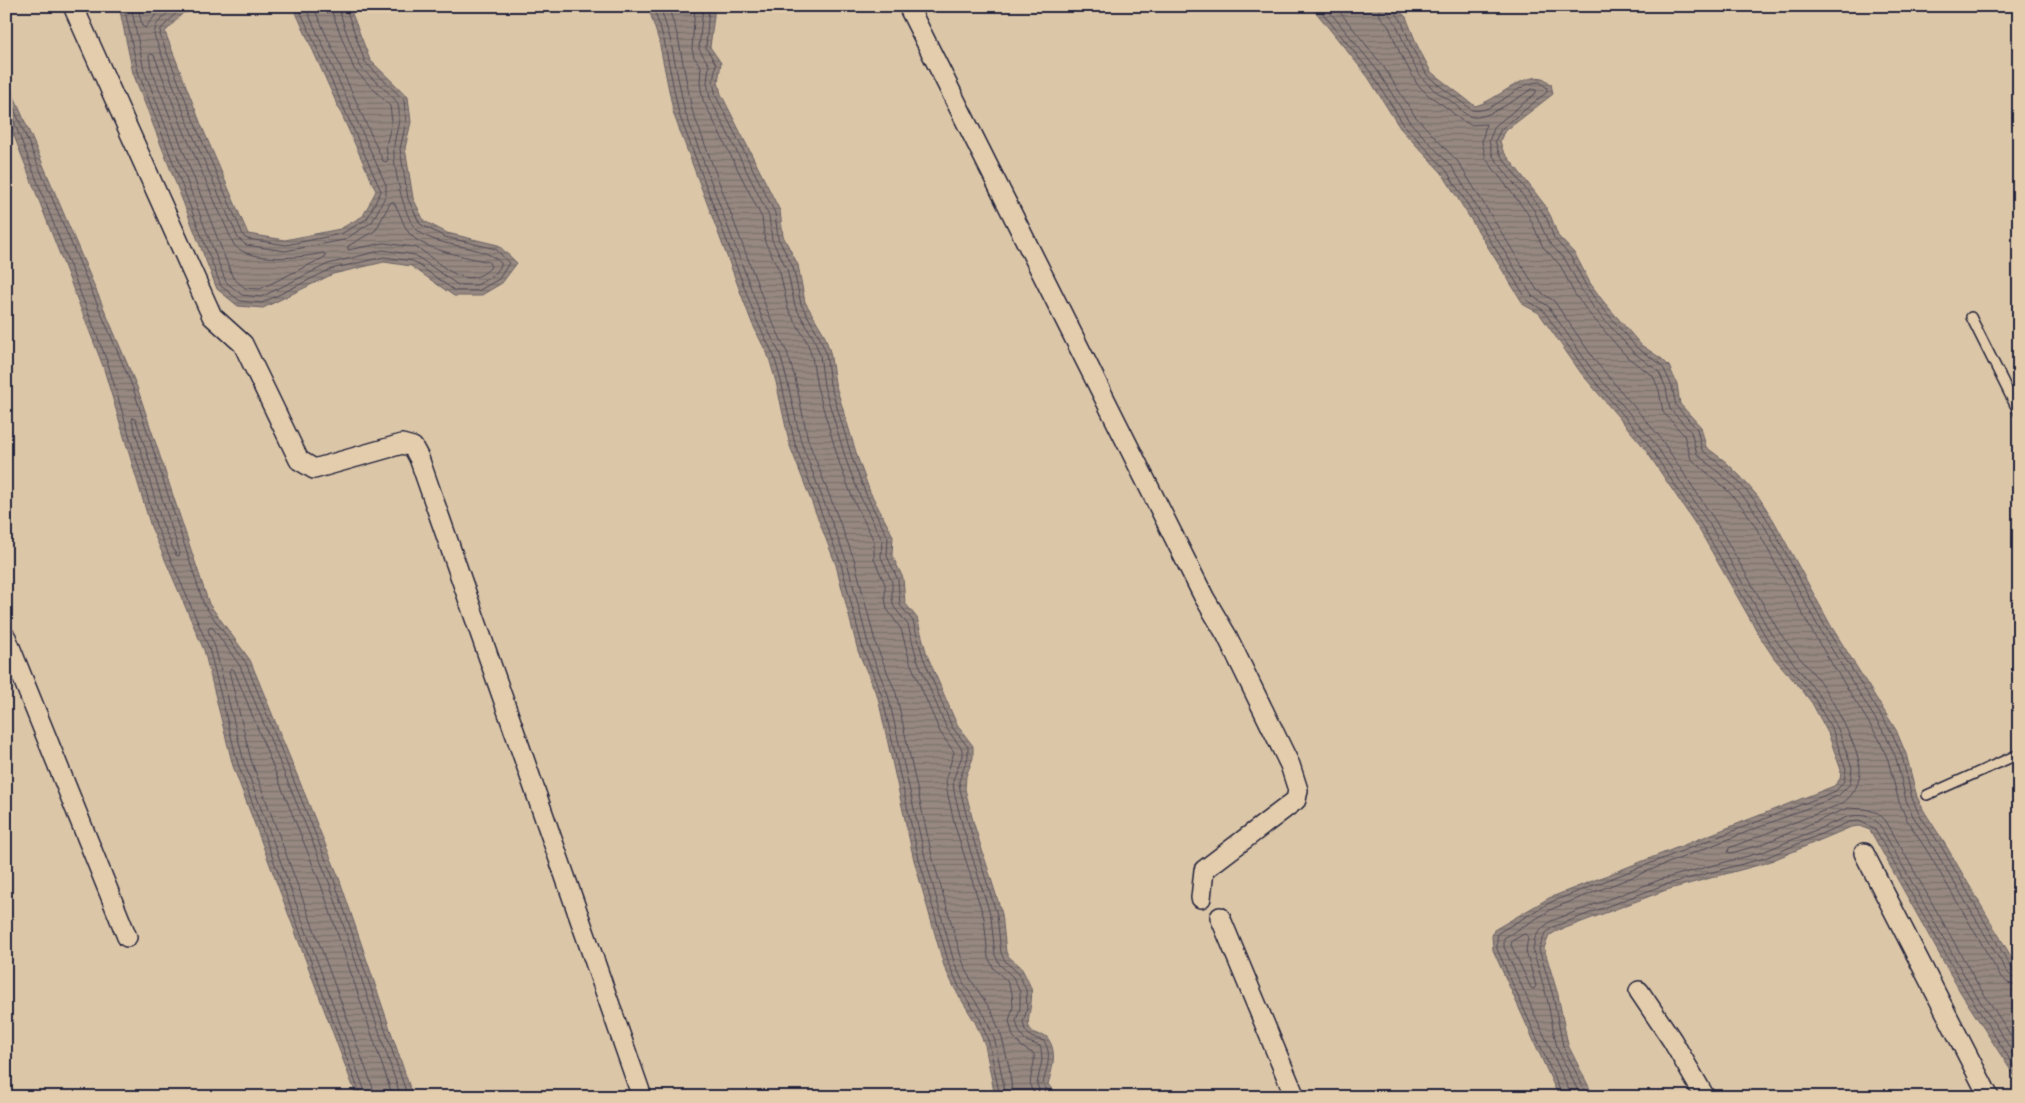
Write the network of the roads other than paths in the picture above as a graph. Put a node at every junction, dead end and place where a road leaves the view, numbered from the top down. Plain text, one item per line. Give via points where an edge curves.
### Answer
1 (73, 6) edge
2 (908, 6) edge
3 (1971, 317) dead end
4 (2019, 413) edge
5 (6, 638) edge
6 (2019, 754) edge
7 (1927, 795) dead end
8 (1864, 853) dead end
9 (1201, 898) dead end
10 (1220, 917) dead end
11 (127, 937) dead end
12 (1639, 991) dead end
13 (642, 1097) edge
14 (1295, 1097) edge
15 (1704, 1097) edge
16 (1989, 1097) edge

1 - 13 street via 212,316 243,344 299,460 314,469 402,444 413,447 419,458
2 - 9 street via 1290,765 1298,790 1296,800 1204,870
3 - 4 lane
5 - 11 street
6 - 7 lane
8 - 16 street
10 - 14 street
12 - 15 street via 1672,1040

